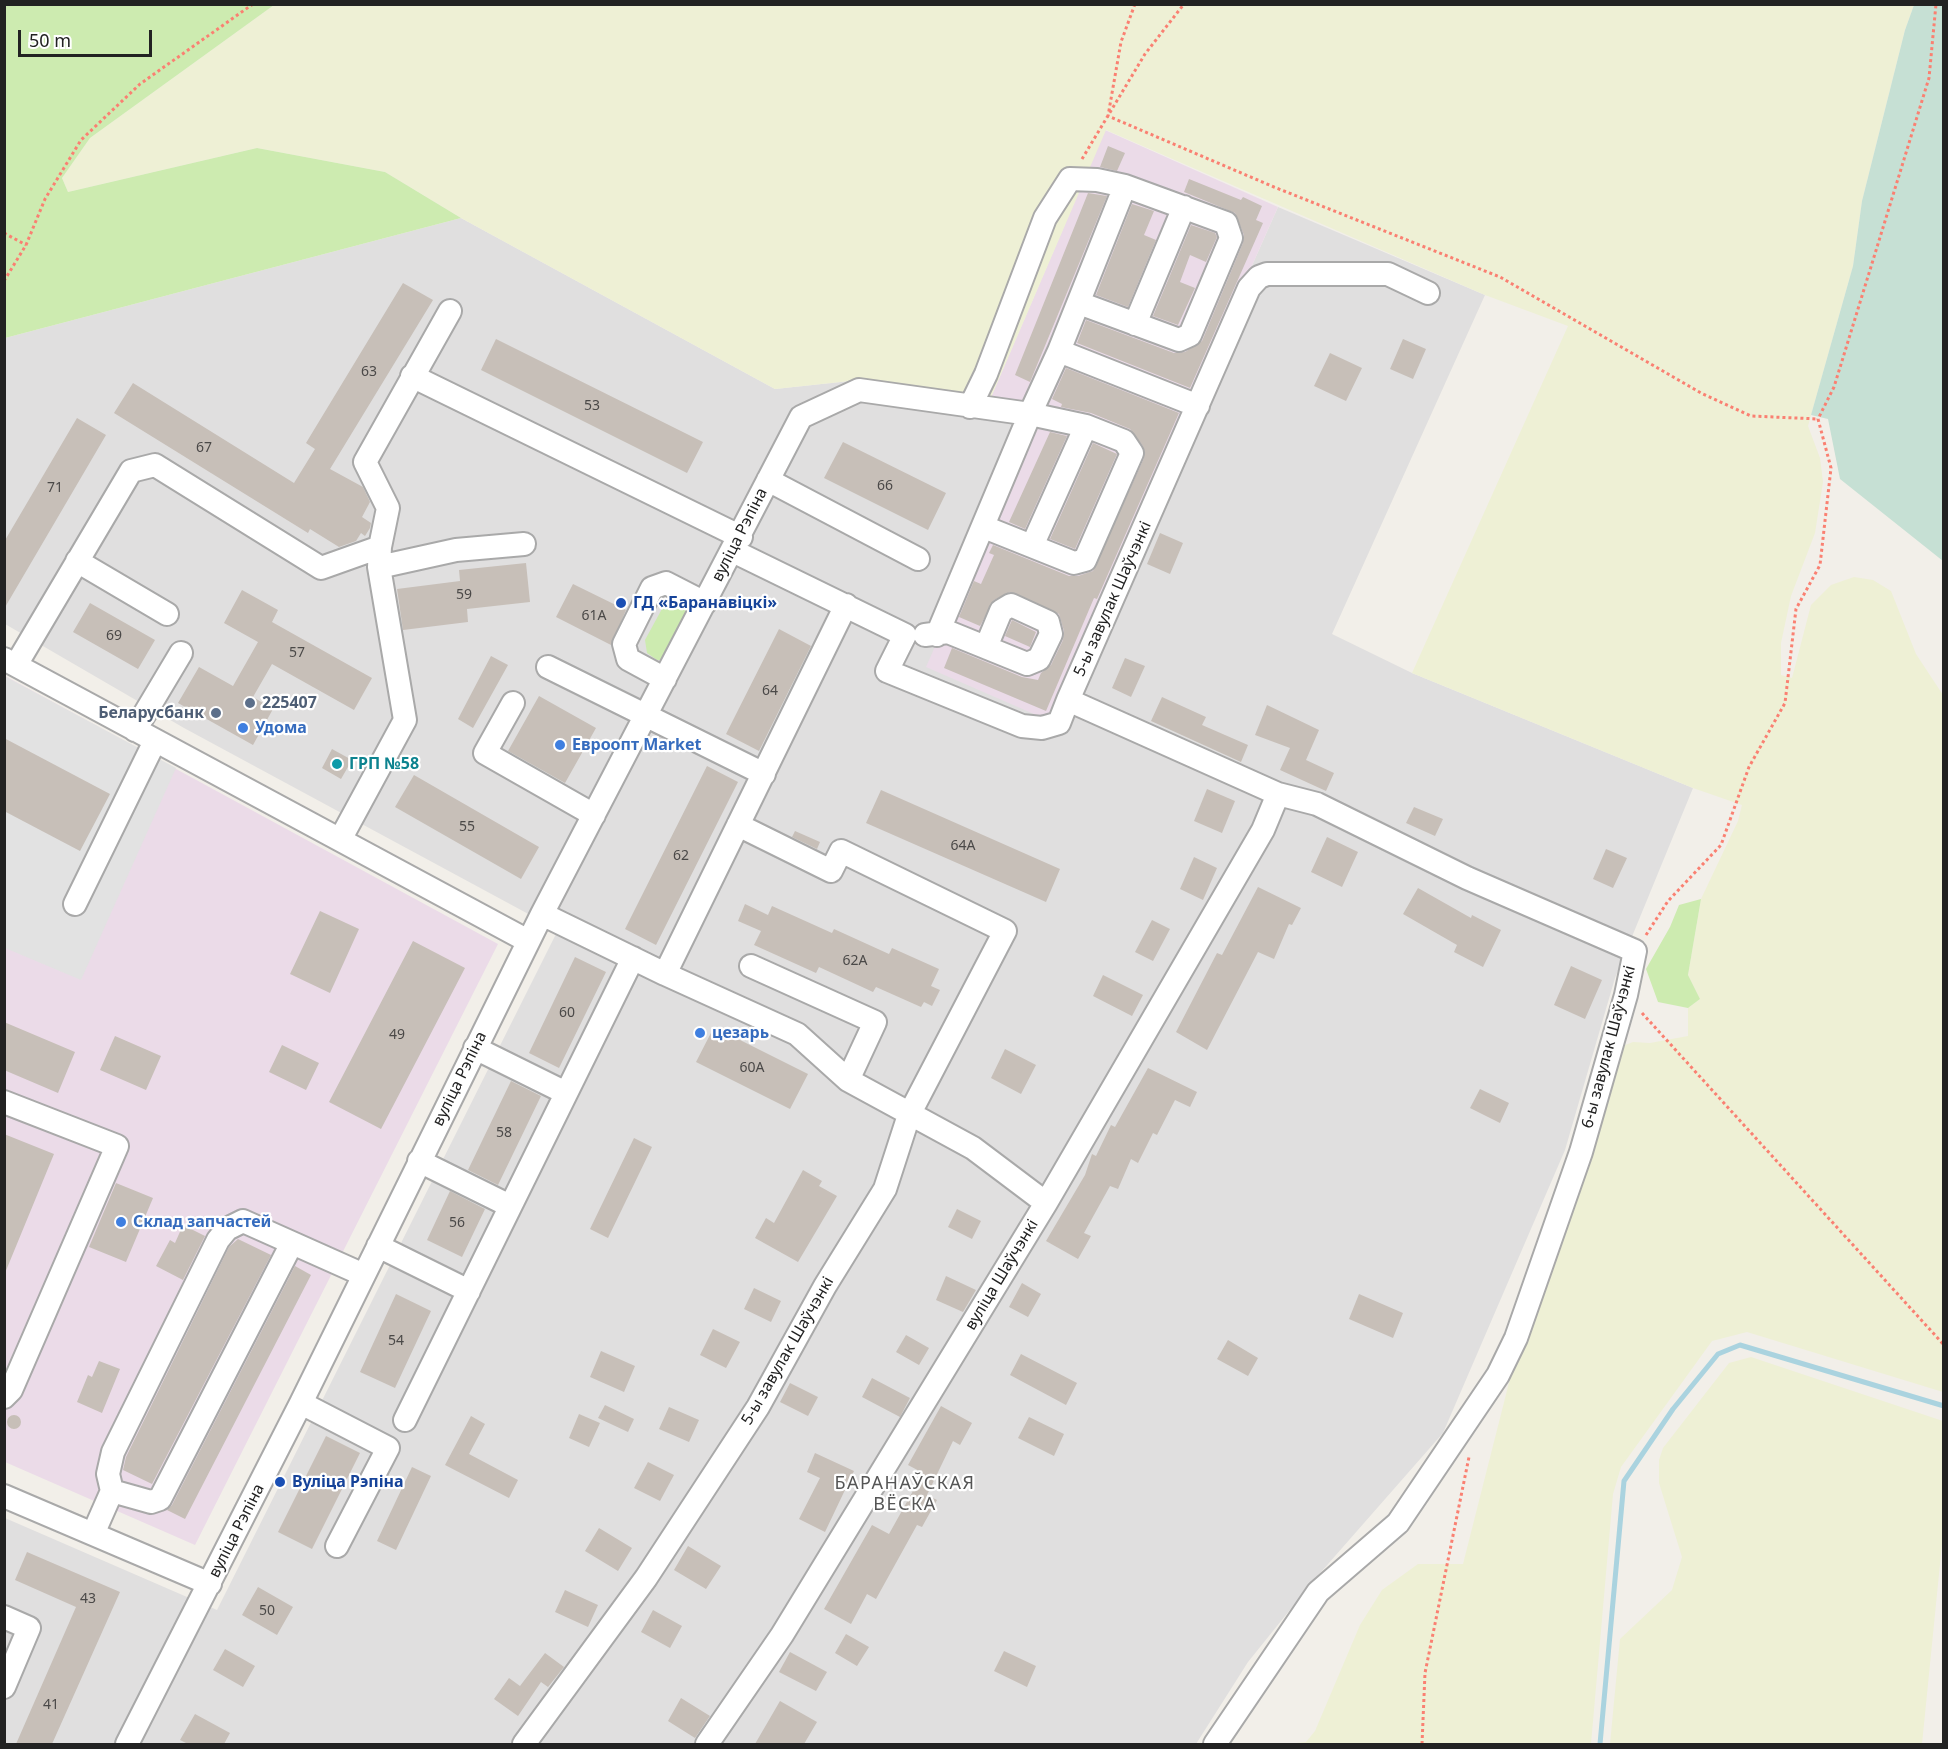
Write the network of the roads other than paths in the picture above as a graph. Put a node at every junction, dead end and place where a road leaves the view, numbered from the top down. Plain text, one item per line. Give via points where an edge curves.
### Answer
1 (1125, 186) junction
2 (1184, 207) junction
3 (1428, 293) dead end
4 (1078, 303) junction
5 (450, 311) dead end
6 (1135, 324) junction
7 (1059, 351) junction
8 (412, 376) junction
9 (1198, 406) junction
10 (970, 407) junction
11 (1030, 414) junction
12 (1086, 426) junction
13 (768, 480) junction
14 (984, 526) junction
15 (524, 544) dead end
16 (737, 544) junction
17 (1032, 546) junction
18 (379, 557) junction
19 (918, 559) dead end
20 (77, 561) junction
21 (705, 603) junction
22 (846, 605) junction
23 (167, 614) dead end
24 (905, 634) junction
25 (937, 635) junction
26 (986, 647) dead end
27 (181, 653) dead end
28 (10, 662) edge
29 (548, 667) dead end
30 (665, 679) junction
31 (1068, 700) junction
32 (513, 703) dead end
33 (645, 716) junction
34 (145, 736) junction
35 (765, 774) junction
36 (1278, 794) junction
37 (594, 814) junction
38 (738, 825) junction
39 (341, 838) junction
40 (75, 904) dead end
41 (542, 914) junction
42 (528, 941) junction
43 (633, 958) junction
44 (751, 966) dead end
45 (665, 974) junction
46 (475, 1048) junction
47 (848, 1080) junction
48 (566, 1093) junction
49 (4, 1102) edge
50 (909, 1115) junction
51 (419, 1161) junction
52 (1046, 1203) junction
53 (510, 1206) junction
54 (292, 1243) junction
55 (378, 1246) junction
56 (364, 1275) junction
57 (469, 1291) junction
58 (4, 1397) edge
59 (301, 1403) junction
60 (405, 1420) dead end
61 (112, 1491) junction
62 (4, 1497) edge
63 (93, 1534) junction
64 (338, 1546) dead end
65 (210, 1584) junction
66 (4, 1617) edge
67 (4, 1687) edge
68 (127, 1744) edge
69 (524, 1744) edge
70 (707, 1744) edge
71 (1215, 1744) edge

1 - 2 street
1 - 4 street
1 - 10 street via 1070,179 1045,218
2 - 6 street
2 - 6 street via 1226,223 1232,238 1190,335 1179,340
3 - 9 street, 5-ы завулак Шаўчэнкі via 1389,274 1259,277 1249,288
4 - 6 street
4 - 7 street
5 - 8 street
7 - 9 street
7 - 11 street
8 - 16 street
8 - 18 street via 365,462 388,508
9 - 31 street, 5-ы завулак Шаўчэнкі
10 - 11 street
10 - 13 street, вуліца Рэпіна via 859,390 801,417
11 - 12 street
11 - 14 street
12 - 17 street
12 - 17 street via 1124,441 1132,453 1085,560 1074,563
13 - 16 street, вуліца Рэпіна
13 - 19 street
14 - 17 street
14 - 25 street
15 - 18 street
16 - 21 street, вуліца Рэпіна
16 - 22 street
18 - 20 street via 321,568 155,465 131,471
18 - 39 street via 405,720
20 - 23 street
20 - 28 street
21 - 30 street, вуліца Рэпіна
21 - 30 street via 666,584 652,588 624,644 628,659
22 - 24 street
22 - 35 street
24 - 25 street
24 - 31 street via 887,671 1022,726 1042,728 1059,723
25 - 26 street via 948,632
27 - 34 street
28 - 34 street
29 - 33 street
30 - 33 street, вуліца Рэпіна
31 - 36 street
32 - 37 street via 485,753
33 - 35 street
33 - 37 street, вуліца Рэпіна
34 - 39 street
34 - 40 street
35 - 38 street
36 - 52 street, вуліца Шаўчэнкі via 1252,849
36 - 71 street, 6-ы завулак Шаўчэнкі via 1317,804 1467,878 1635,951 1581,1152 1516,1338 1498,1375 1398,1523 1318,1592
37 - 41 street, вуліца Рэпіна
38 - 45 street
38 - 50 street, 5-ы завулак Шаўчэнкі via 831,871 841,851 1005,931
39 - 42 street
41 - 42 street, вуліца Рэпіна
41 - 43 street
42 - 46 street, вуліца Рэпіна
43 - 45 street
43 - 48 street
44 - 47 street via 875,1022
45 - 47 street via 797,1034
46 - 48 street
46 - 51 street, вуліца Рэпіна
47 - 50 street
48 - 53 street
49 - 58 street via 117,1146 11,1390
50 - 52 street via 973,1148
50 - 69 street, 5-ы завулак Шаўчэнкі via 885,1190 825,1286 758,1407 646,1578
51 - 53 street
51 - 55 street, вуліца Рэпіна
52 - 70 street, вуліца Шаўчэнкі via 782,1635
53 - 57 street
54 - 56 street
54 - 61 street via 160,1499 151,1502
54 - 61 street via 243,1221 227,1228 218,1240 113,1452 108,1474
55 - 56 street, вуліца Рэпіна
55 - 57 street
56 - 59 street, вуліца Рэпіна
57 - 60 street
59 - 64 street via 388,1448
59 - 65 street, вуліца Рэпіна
61 - 63 street
62 - 63 street
63 - 65 street
65 - 68 street, вуліца Рэпіна
66 - 67 street via 29,1628

